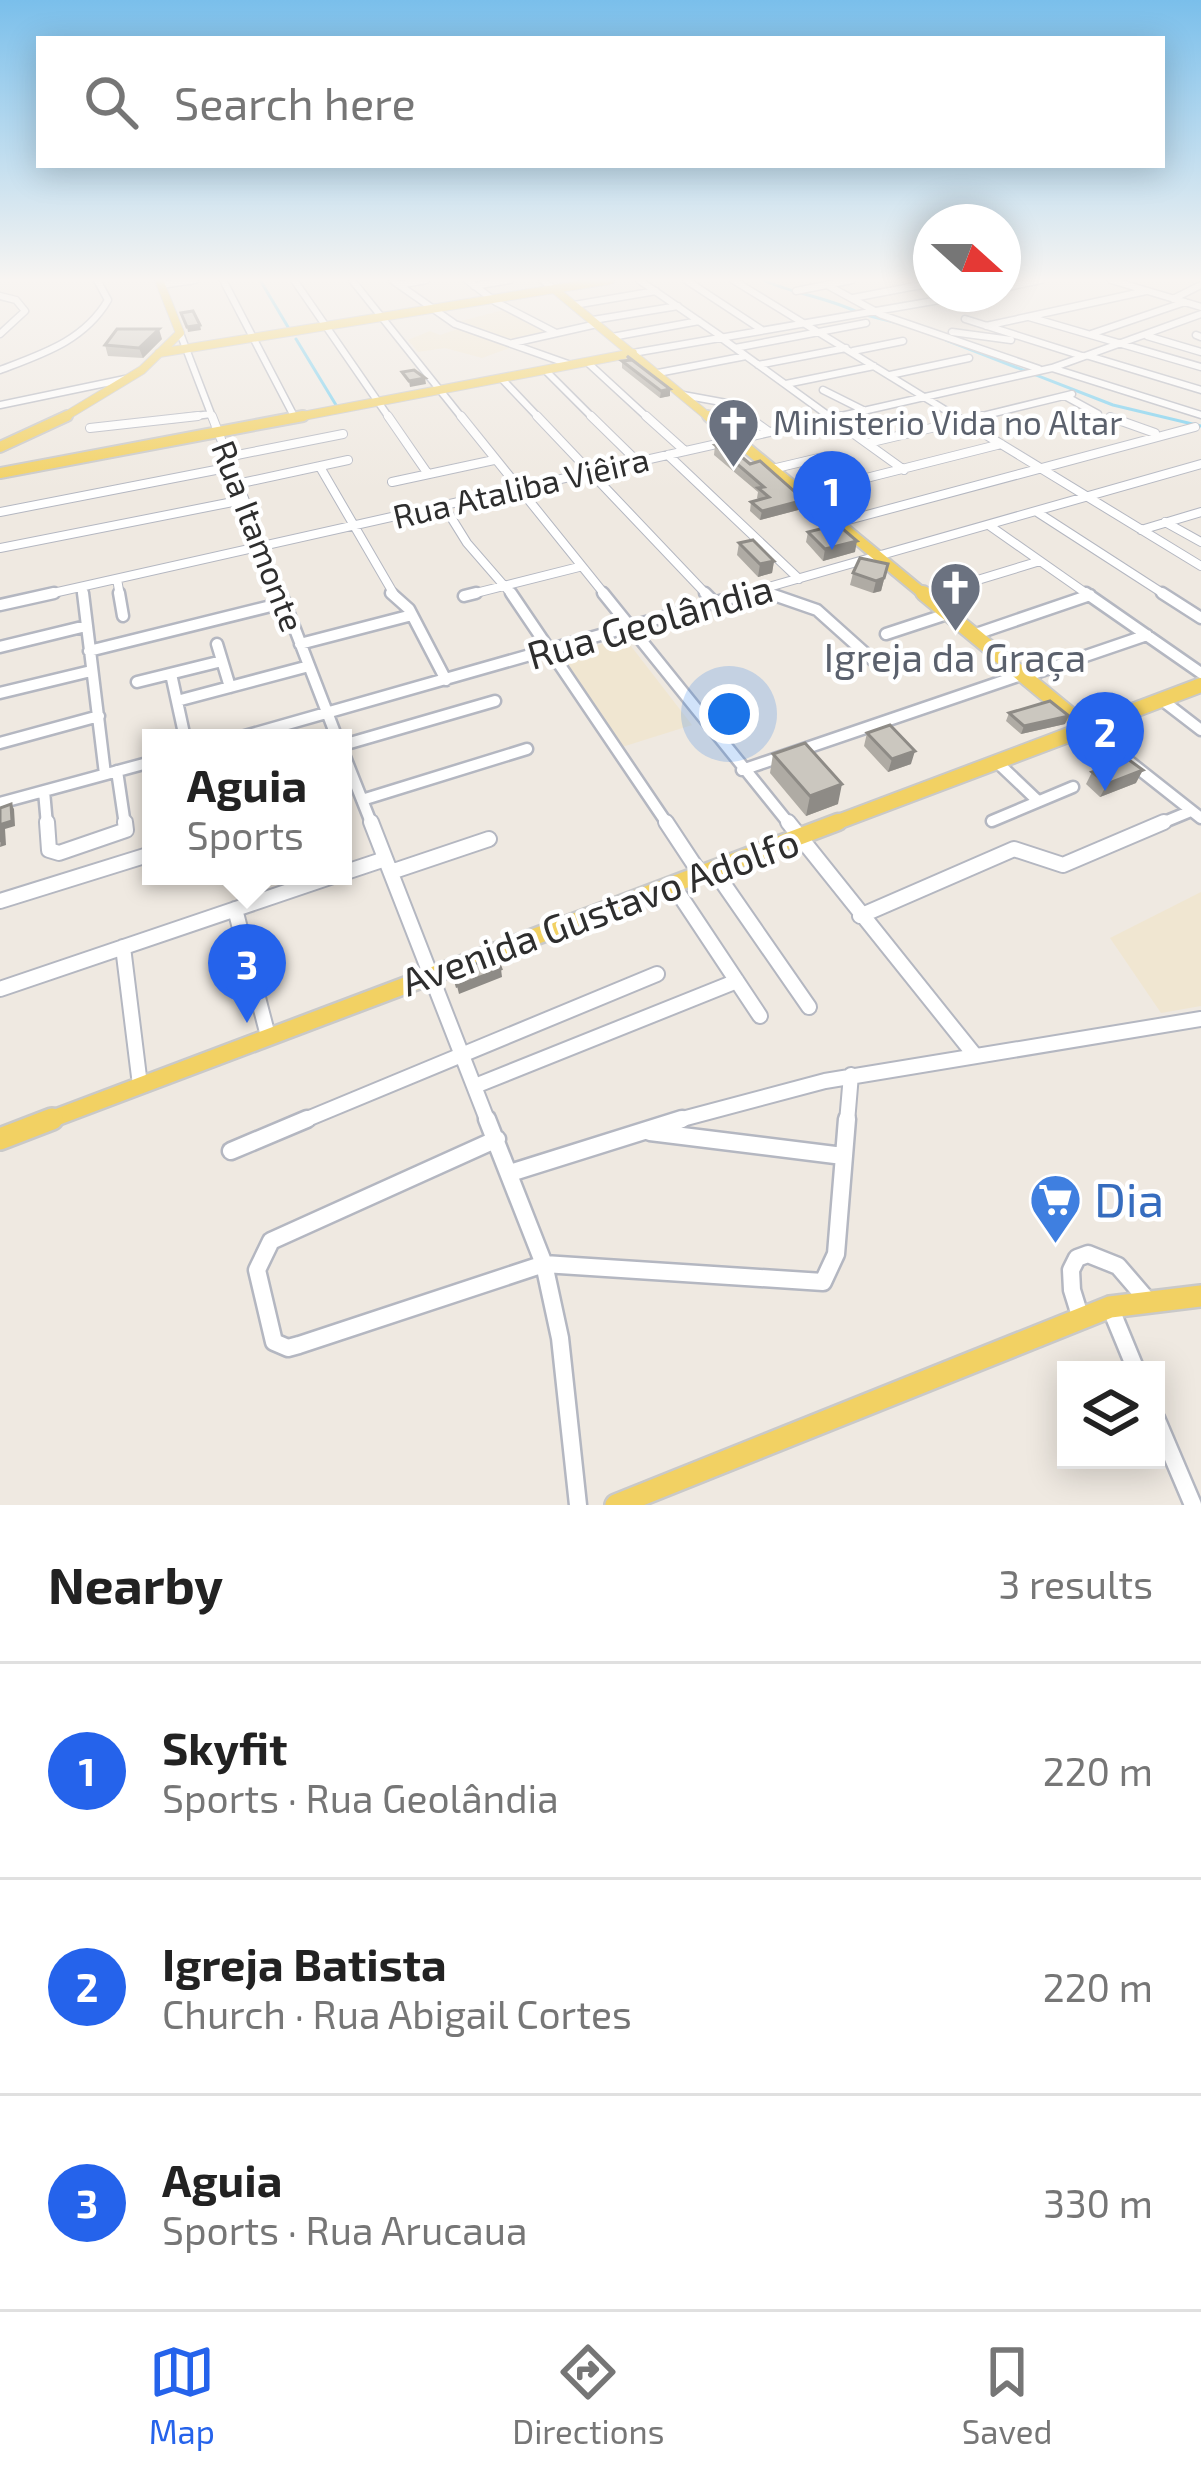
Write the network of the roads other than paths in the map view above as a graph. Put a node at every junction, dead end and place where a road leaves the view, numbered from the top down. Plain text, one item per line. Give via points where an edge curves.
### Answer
1 (47, 350) edge
2 (162, 350) edge
3 (174, 350) edge
4 (187, 350) edge
5 (261, 350) edge
6 (342, 350) edge
7 (407, 350) edge
8 (527, 350) edge
9 (629, 350) edge
10 (648, 350) edge
11 (738, 350) edge
12 (848, 350) edge
13 (849, 350) edge
14 (992, 350) edge
15 (1064, 350) edge
16 (1100, 350) edge
17 (1145, 350) edge
18 (159, 353) junction
19 (633, 353) junction
20 (746, 356) junction
21 (1084, 356) junction
22 (969, 358) dead end
23 (587, 362) junction
24 (571, 365) junction
25 (758, 365) junction
26 (874, 366) junction
27 (1201, 367) edge
28 (1047, 369) junction
29 (0, 370) edge
30 (545, 370) junction
31 (658, 374) junction
32 (889, 375) junction
33 (125, 379) junction
34 (502, 379) junction
35 (786, 384) junction
36 (823, 390) dead end
37 (1201, 390) edge
38 (439, 392) junction
39 (683, 395) junction
40 (924, 397) junction
41 (378, 403) junction
42 (0, 405) edge
43 (864, 410) junction
44 (211, 414) junction
45 (1098, 414) dead end
46 (1201, 415) edge
47 (1110, 417) dead end
48 (295, 418) junction
49 (831, 418) junction
50 (962, 420) junction
51 (1195, 427) dead end
52 (90, 428) dead end
53 (769, 432) junction
54 (217, 433) junction
55 (343, 434) dead end
56 (1158, 434) junction
57 (737, 439) junction
58 (868, 443) junction
59 (1001, 444) junction
60 (0, 447) edge
61 (685, 451) junction
62 (668, 455) junction
63 (827, 456) dead end
64 (348, 460) dead end
65 (494, 460) junction
66 (229, 462) junction
67 (638, 462) junction
68 (1201, 464) edge
69 (320, 467) junction
70 (772, 469) junction
71 (1040, 469) junction
72 (904, 470) junction
73 (0, 472) edge
74 (590, 473) junction
75 (428, 474) junction
76 (392, 482) dead end
77 (237, 484) junction
78 (519, 488) junction
79 (803, 494) junction
80 (1086, 497) junction
81 (243, 500) junction
82 (444, 506) junction
83 (0, 512) edge
84 (1037, 512) junction
85 (1201, 512) edge
86 (1165, 522) junction
87 (837, 523) junction
88 (354, 526) junction
89 (990, 526) junction
90 (1141, 530) junction
91 (1201, 542) edge
92 (0, 548) edge
93 (261, 548) junction
94 (878, 556) junction
95 (1040, 561) junction
96 (1201, 566) edge
97 (580, 567) junction
98 (117, 579) junction
99 (799, 579) junction
100 (506, 586) junction
101 (82, 587) junction
102 (760, 590) junction
103 (464, 596) dead end
104 (925, 596) junction
105 (1090, 596) junction
106 (283, 602) junction
107 (715, 603) junction
108 (0, 605) edge
109 (947, 614) junction
110 (412, 615) junction
111 (123, 616) dead end
112 (1201, 618) edge
113 (86, 626) junction
114 (628, 628) junction
115 (886, 634) dead end
116 (973, 635) junction
117 (1147, 635) junction
118 (217, 644) dead end
119 (300, 644) junction
120 (0, 646) edge
121 (549, 650) junction
122 (89, 651) junction
123 (222, 661) junction
124 (874, 662) dead end
125 (309, 666) junction
126 (91, 671) junction
127 (1201, 673) edge
128 (171, 674) junction
129 (1023, 676) junction
130 (446, 680) junction
131 (137, 682) dead end
132 (1201, 686) edge
133 (230, 687) junction
134 (0, 693) edge
135 (495, 700) dead end
136 (1162, 700) junction
137 (177, 701) junction
138 (328, 713) junction
139 (99, 716) junction
140 (183, 729) edge
141 (270, 729) edge
142 (334, 729) edge
143 (1088, 729) junction
144 (1201, 730) edge
145 (0, 742) edge
146 (352, 746) edge
147 (527, 749) dead end
148 (998, 763) junction
149 (142, 764) edge
150 (742, 770) junction
151 (111, 773) junction
152 (1073, 788) dead end
153 (44, 791) junction
154 (354, 794) edge
155 (1038, 801) junction
156 (0, 803) edge
157 (1196, 814) edge
158 (992, 821) dead end
159 (489, 839) dead end
160 (797, 839) junction
161 (142, 857) edge
162 (388, 865) junction
163 (352, 871) edge
164 (707, 872) junction
165 (307, 885) edge
166 (673, 885) junction
167 (0, 901) edge
168 (236, 909) junction
169 (860, 916) junction
170 (123, 947) junction
171 (430, 973) junction
172 (657, 974) dead end
173 (737, 981) junction
174 (0, 988) edge
175 (809, 1007) dead end
176 (760, 1016) dead end
177 (1201, 1019) edge
178 (268, 1036) junction
179 (973, 1054) junction
180 (463, 1056) junction
181 (850, 1075) junction
182 (140, 1084) junction
183 (476, 1086) junction
184 (639, 1131) junction
185 (0, 1138) edge
186 (497, 1139) junction
187 (231, 1151) dead end
188 (843, 1156) junction
189 (510, 1173) junction
190 (544, 1264) junction
191 (1201, 1296) edge
192 (1149, 1302) junction
193 (1110, 1307) junction
194 (1081, 1319) junction
195 (1132, 1361) edge
196 (1165, 1439) edge
197 (578, 1505) edge
198 (616, 1505) edge
199 (1193, 1505) edge

1 - 29 street
2 - 18 main road
3 - 18 main road
4 - 44 street, Rua Itamonte
5 - 48 street
6 - 41 street
7 - 38 street
8 - 24 street
9 - 19 main road
10 - 19 street
11 - 20 street
12 - 25 street
13 - 26 street
14 - 28 street
15 - 21 street
16 - 21 street, Rua Ataliba Viêira
17 - 27 street
18 - 33 main road
19 - 23 main road
19 - 31 main road
20 - 25 street
20 - 31 street
21 - 28 street, Rua Ataliba Viêira
21 - 37 street
22 - 32 street
23 - 24 main road
23 - 61 street
24 - 30 main road
25 - 35 street
26 - 32 street
26 - 35 street
28 - 40 street, Rua Ataliba Viêira
28 - 46 street
30 - 34 main road
30 - 67 street
31 - 39 main road
32 - 40 street
33 - 42 street
33 - 60 main road
34 - 38 main road
34 - 74 street
35 - 49 street
36 - 43 street
38 - 41 main road
38 - 65 street
39 - 53 street via 732,404
39 - 57 main road
40 - 43 street, Rua Ataliba Viêira
40 - 50 street
41 - 48 main road
41 - 75 street
43 - 49 street, Rua Ataliba Viêira
44 - 52 street
44 - 54 street, Rua Itamonte
45 - 50 street via 1069,395
47 - 56 street
48 - 54 main road
49 - 53 street, Rua Ataliba Viêira
49 - 58 street
50 - 58 street
50 - 59 street
51 - 56 street
53 - 57 street, Rua Ataliba Viêira
54 - 66 street, Rua Itamonte
54 - 73 main road
55 - 66 street
56 - 71 street
57 - 61 street, Rua Ataliba Viêira
57 - 70 main road
58 - 72 street
59 - 71 street
59 - 72 street
61 - 62 street, Rua Ataliba Viêira
62 - 67 street, Rua Ataliba Viêira
62 - 99 street
63 - 70 street
64 - 69 street
65 - 75 street
65 - 78 street
66 - 77 street, Rua Itamonte
66 - 83 street
67 - 74 street, Rua Ataliba Viêira
68 - 80 street, Rua Geolândia
69 - 77 street
69 - 88 street
70 - 79 main road
71 - 80 street
71 - 87 street
72 - 79 street
74 - 78 street, Rua Ataliba Viêira
74 - 107 street
75 - 76 street
77 - 81 street, Rua Itamonte
78 - 82 street, Rua Ataliba Viêira
78 - 97 street
79 - 87 main road
80 - 84 street, Rua Geolândia
80 - 90 street
81 - 92 street
81 - 93 street, Rua Itamonte
82 - 88 street, Rua Ataliba Viêira
82 - 100 street
84 - 89 street, Rua Geolândia
84 - 112 street
85 - 86 street
86 - 90 street
86 - 91 street
87 - 94 main road
88 - 93 street, Rua Ataliba Viêira
88 - 110 street via 388,590
89 - 94 street, Rua Geolândia
89 - 95 street
90 - 96 street
93 - 98 street, Rua Ataliba Viêira
93 - 106 street, Rua Itamonte
94 - 99 street, Rua Geolândia
94 - 104 main road
95 - 104 street
95 - 105 street
97 - 100 street
97 - 114 street
98 - 101 street, Rua Ataliba Viêira
98 - 111 street
99 - 102 street, Rua Geolândia
100 - 103 street
100 - 121 street
101 - 108 street, Rua Ataliba Viêira
101 - 113 street
102 - 107 street, Rua Geolândia
102 - 124 street via 817,610
104 - 109 main road
105 - 116 street
105 - 117 street
106 - 119 street, Rua Itamonte
106 - 122 street
107 - 114 street, Rua Geolândia
109 - 115 street
109 - 116 main road
110 - 119 street
110 - 130 street
113 - 120 street
113 - 122 street
114 - 121 street, Rua Geolândia
114 - 150 street
116 - 129 main road
117 - 127 street
117 - 129 street
118 - 123 street
119 - 125 street, Rua Itamonte
121 - 130 street, Rua Geolândia
121 - 164 street
122 - 126 street
123 - 128 street
123 - 133 street
125 - 133 street
125 - 138 street, Rua Itamonte
126 - 134 street
126 - 139 street
128 - 131 street
128 - 137 street
129 - 143 main road
129 - 150 street
130 - 138 street, Rua Geolândia
132 - 136 main road, Avenida Gustavo Adolfo
133 - 137 street
135 - 146 street
136 - 143 main road, Avenida Gustavo Adolfo
136 - 144 street
137 - 140 street
138 - 141 street, Rua Geolândia
138 - 142 street, Rua Itamonte
139 - 145 street
139 - 151 street
143 - 148 main road, Avenida Gustavo Adolfo
143 - 157 street
147 - 154 street
148 - 155 street
148 - 160 main road, Avenida Gustavo Adolfo
149 - 151 street
150 - 160 street
151 - 153 street
151 - 153 street via 126,830 59,853 49,847
152 - 155 street
153 - 156 street
154 - 162 street
155 - 158 street
157 - 169 street via 1063,865 1014,849
159 - 162 street
160 - 164 main road, Avenida Gustavo Adolfo
160 - 169 street
161 - 167 street
162 - 163 street
162 - 171 street
164 - 166 main road, Avenida Gustavo Adolfo
164 - 175 street
165 - 168 street
166 - 171 main road, Avenida Gustavo Adolfo
166 - 173 street
168 - 170 street
168 - 178 street
169 - 179 street
170 - 174 street
170 - 182 street
171 - 178 main road, Avenida Gustavo Adolfo
171 - 180 street
172 - 180 street
173 - 176 street
173 - 183 street
177 - 179 street
178 - 182 main road, Avenida Gustavo Adolfo
179 - 181 street
180 - 183 street
180 - 187 street
181 - 184 street
181 - 188 street
182 - 185 main road, Avenida Gustavo Adolfo
183 - 186 street
184 - 188 street
184 - 189 street
186 - 189 street
186 - 190 street via 271,1241 257,1270 274,1342 299,1345
188 - 190 street via 836,1254 823,1282
189 - 190 street
190 - 197 street
191 - 192 main road
192 - 193 main road
192 - 194 street via 1127,1269 1085,1252 1069,1267
193 - 194 main road
193 - 195 street
194 - 198 main road
196 - 199 street

